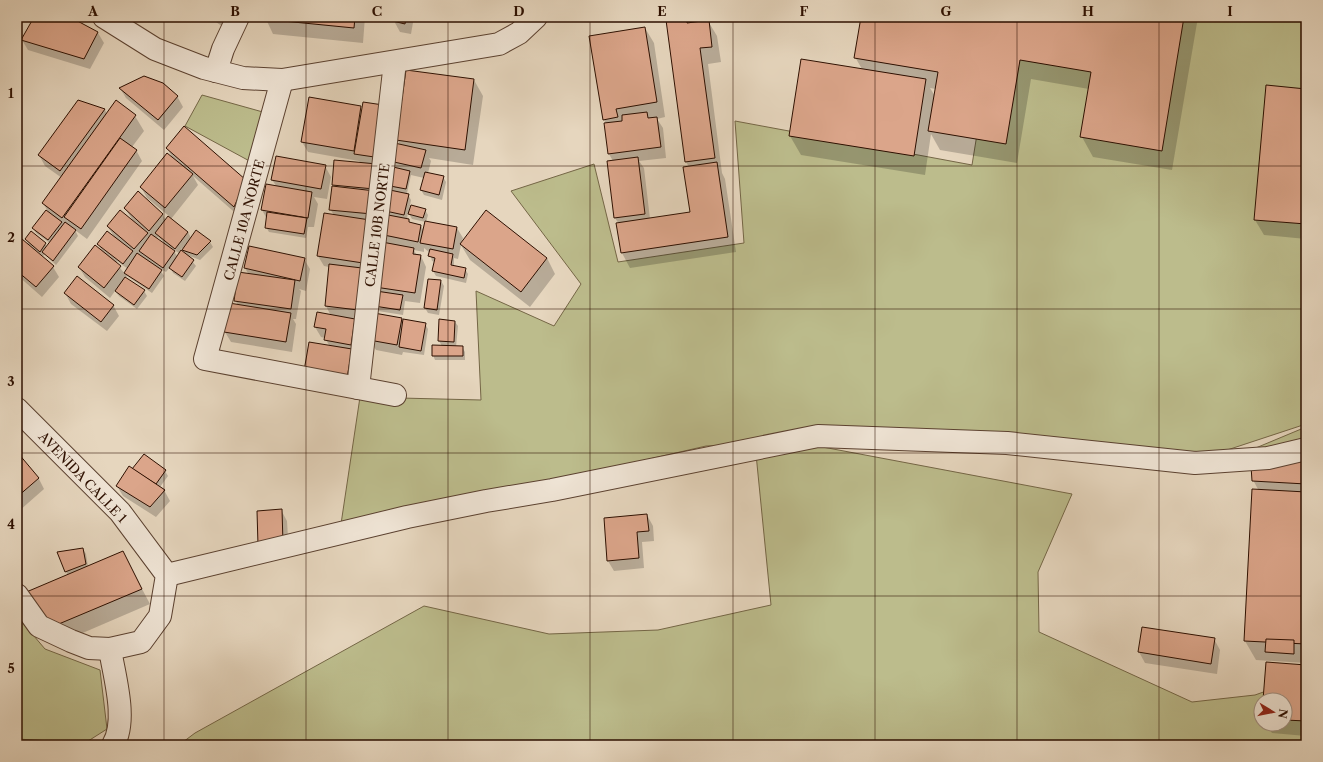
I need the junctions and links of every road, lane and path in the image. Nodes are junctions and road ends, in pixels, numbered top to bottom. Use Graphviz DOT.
graph roads {
  1 [pos="104,17"];
  2 [pos="238,17"];
  3 [pos="536,17"];
  4 [pos="395,62"];
  5 [pos="216,71"];
  6 [pos="282,80"];
  7 [pos="358,388"];
  8 [pos="395,395"];
  9 [pos="17,409"];
  10 [pos="1306,448"];
  11 [pos="167,575"];
  12 [pos="17,595"];
  13 [pos="110,649"];
  14 [pos="113,745"];
  1 -- 5 [label="street"];
  2 -- 5 [label="street"];
  3 -- 4 [label="street"];
  4 -- 6 [label="street"];
  4 -- 7 [label="street, CALLE 10B NORTE"];
  5 -- 6 [label="street"];
  6 -- 7 [label="street, CALLE 10A NORTE"];
  7 -- 8 [label="street"];
  9 -- 11 [label="street, AVENIDA CALLE 1"];
  10 -- 11 [label="street"];
  11 -- 13 [label="street"];
  12 -- 13 [label="street"];
  13 -- 14 [label="street"];
}
